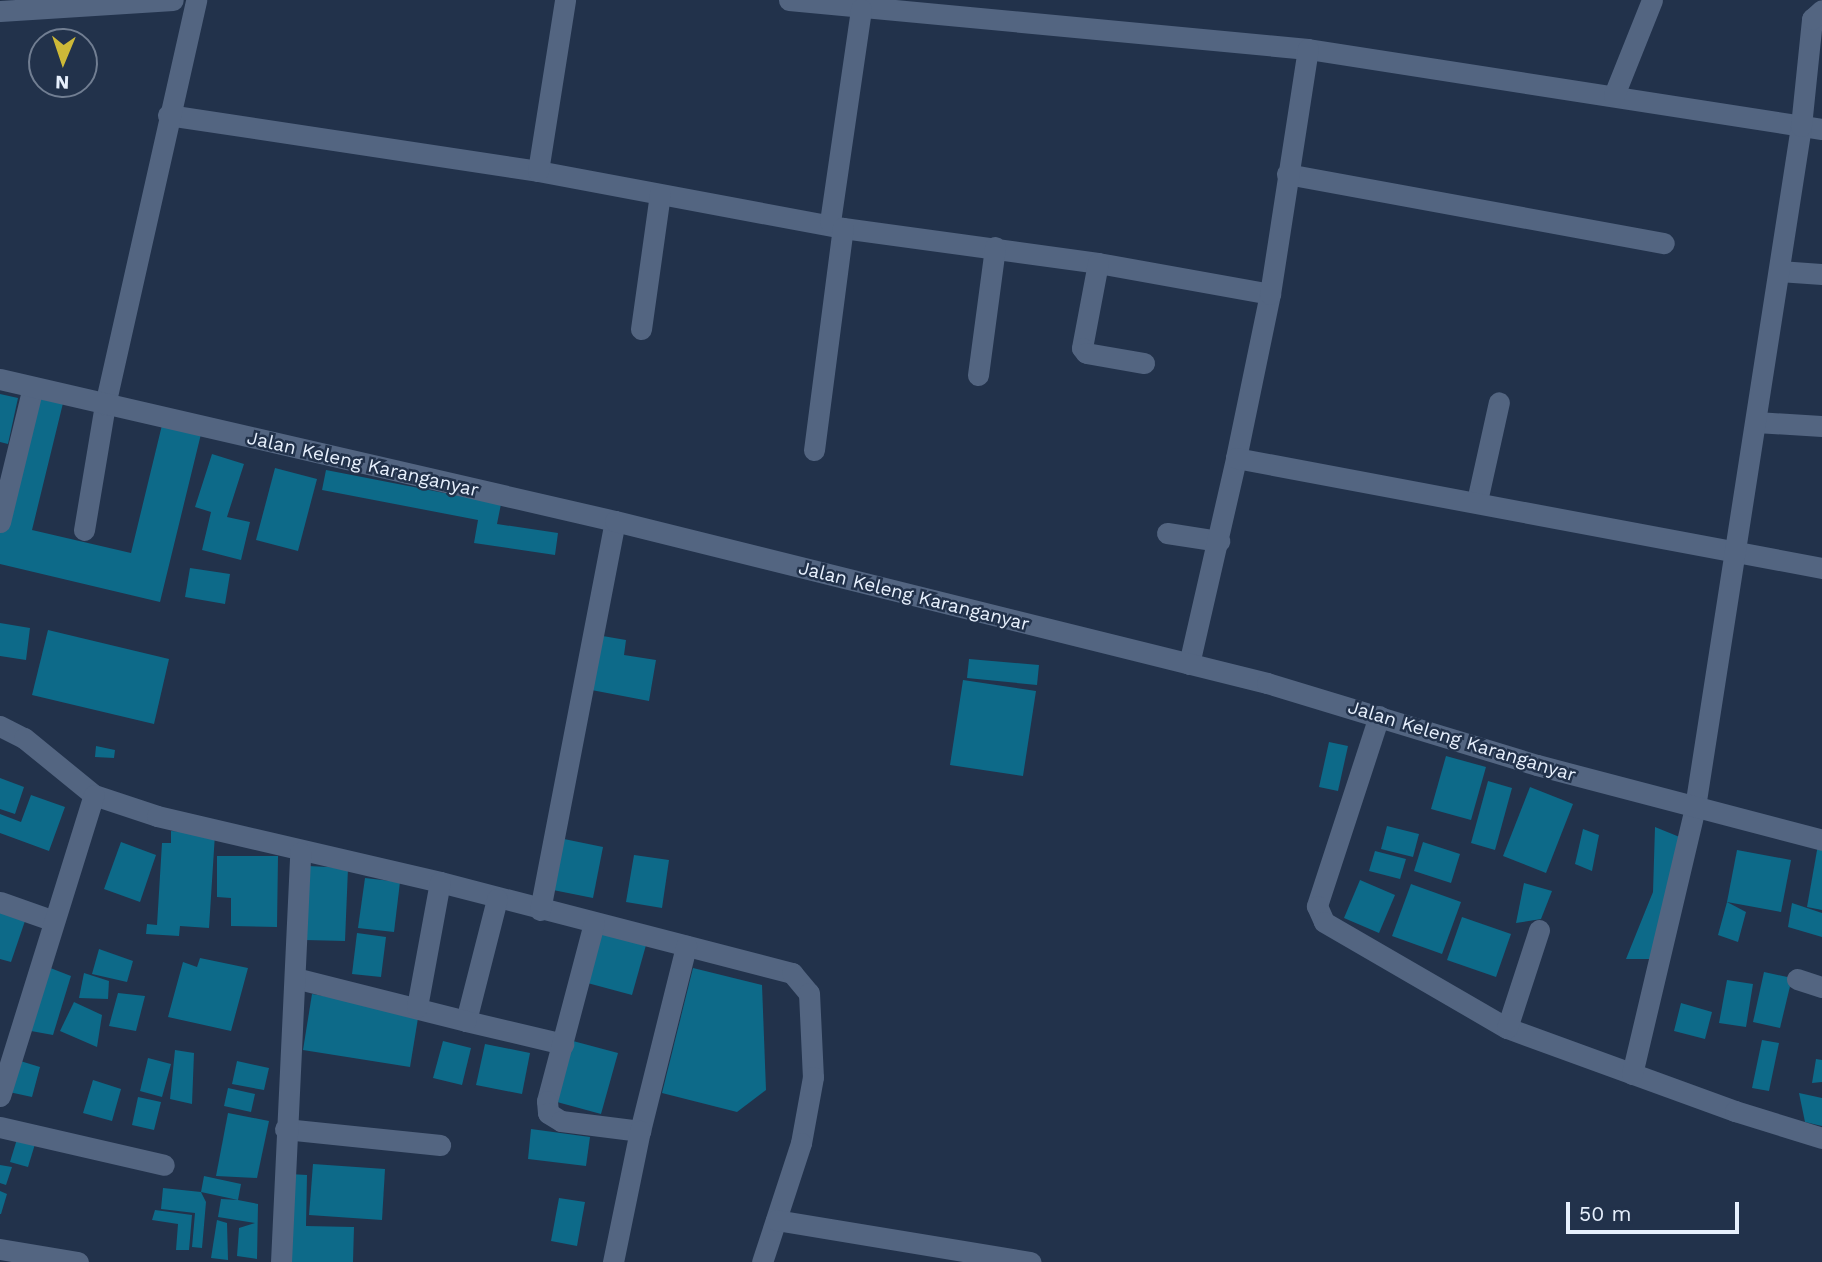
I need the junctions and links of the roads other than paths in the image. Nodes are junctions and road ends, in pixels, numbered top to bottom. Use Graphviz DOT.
graph roads {
  1 [pos="173,0"];
  2 [pos="196,0"];
  3 [pos="565,0"];
  4 [pos="789,0"];
  5 [pos="1652,0"];
  6 [pos="883,4"];
  7 [pos="861,9"];
  8 [pos="1822,10"];
  9 [pos="0,11"];
  10 [pos="1308,49"];
  11 [pos="1614,95"];
  12 [pos="168,115"];
  13 [pos="1811,127"];
  14 [pos="538,171"];
  15 [pos="1287,174"];
  16 [pos="660,194"];
  17 [pos="837,225"];
  18 [pos="1664,243"];
  19 [pos="995,247"];
  20 [pos="1098,263"];
  21 [pos="1779,271"];
  22 [pos="1822,274"];
  23 [pos="1270,294"];
  24 [pos="641,329"];
  25 [pos="1144,363"];
  26 [pos="978,375"];
  27 [pos="0,379"];
  28 [pos="33,387"];
  29 [pos="1499,402"];
  30 [pos="105,405"];
  31 [pos="1756,422"];
  32 [pos="1822,426"];
  33 [pos="814,450"];
  34 [pos="1236,458"];
  35 [pos="1478,501"];
  36 [pos="615,521"];
  37 [pos="0,523"];
  38 [pos="84,530"];
  39 [pos="1167,533"];
  40 [pos="1219,541"];
  41 [pos="1737,553"];
  42 [pos="1822,568"];
  43 [pos="1189,664"];
  44 [pos="1379,716"];
  45 [pos="0,726"];
  46 [pos="94,795"];
  47 [pos="1695,807"];
  48 [pos="1822,840"];
  49 [pos="300,852"];
  50 [pos="440,882"];
  51 [pos="496,900"];
  52 [pos="0,902"];
  53 [pos="540,910"];
  54 [pos="54,921"];
  55 [pos="594,923"];
  56 [pos="1539,930"];
  57 [pos="686,946"];
  58 [pos="295,978"];
  59 [pos="1797,979"];
  60 [pos="1822,987"];
  61 [pos="417,1007"];
  62 [pos="466,1021"];
  63 [pos="1507,1028"];
  64 [pos="563,1044"];
  65 [pos="1632,1074"];
  66 [pos="0,1096"];
  67 [pos="0,1127"];
  68 [pos="285,1129"];
  69 [pos="640,1131"];
  70 [pos="1822,1138"];
  71 [pos="440,1145"];
  72 [pos="164,1165"];
  73 [pos="776,1220"];
  74 [pos="0,1249"];
  75 [pos="78,1262"];
  76 [pos="281,1262"];
  77 [pos="613,1262"];
  78 [pos="762,1262"];
  79 [pos="1031,1262"];
  1 -- 9 [label="street"];
  2 -- 12 [label="street"];
  3 -- 14 [label="street"];
  4 -- 7 [label="street"];
  5 -- 11 [label="street"];
  6 -- 7 [label="street"];
  6 -- 10 [label="street"];
  7 -- 17 [label="street"];
  8 -- 13 [label="street"];
  10 -- 11 [label="street"];
  10 -- 15 [label="street"];
  11 -- 13 [label="street"];
  12 -- 14 [label="street"];
  12 -- 30 [label="street"];
  13 -- 21 [label="street"];
  14 -- 16 [label="street"];
  15 -- 18 [label="street"];
  15 -- 23 [label="street"];
  16 -- 17 [label="street"];
  16 -- 24 [label="street"];
  17 -- 19 [label="street"];
  17 -- 33 [label="street"];
  19 -- 20 [label="street"];
  19 -- 26 [label="street"];
  20 -- 23 [label="street"];
  20 -- 25 [label="street"];
  21 -- 22 [label="street"];
  21 -- 31 [label="street"];
  23 -- 34 [label="street"];
  27 -- 28 [label="street, Jalan Keleng Karanganyar"];
  28 -- 30 [label="street, Jalan Keleng Karanganyar"];
  28 -- 37 [label="street"];
  29 -- 35 [label="street"];
  30 -- 36 [label="street, Jalan Keleng Karanganyar"];
  30 -- 38 [label="street"];
  31 -- 32 [label="street"];
  31 -- 41 [label="street"];
  34 -- 35 [label="street"];
  34 -- 40 [label="street"];
  35 -- 41 [label="street"];
  36 -- 43 [label="street, Jalan Keleng Karanganyar"];
  36 -- 53 [label="street"];
  39 -- 40 [label="street"];
  40 -- 43 [label="street"];
  41 -- 42 [label="street"];
  41 -- 47 [label="street"];
  43 -- 44 [label="street, Jalan Keleng Karanganyar"];
  44 -- 47 [label="street, Jalan Keleng Karanganyar"];
  44 -- 63 [label="street"];
  45 -- 46 [label="street"];
  46 -- 49 [label="street"];
  46 -- 54 [label="street"];
  47 -- 48 [label="street, Jalan Keleng Karanganyar"];
  47 -- 65 [label="street"];
  49 -- 50 [label="street"];
  49 -- 58 [label="street"];
  50 -- 51 [label="street"];
  50 -- 61 [label="street"];
  51 -- 53 [label="street"];
  51 -- 62 [label="street"];
  52 -- 54 [label="street"];
  53 -- 55 [label="street"];
  54 -- 66 [label="street"];
  55 -- 57 [label="street"];
  55 -- 64 [label="street"];
  56 -- 63 [label="street"];
  57 -- 69 [label="street"];
  57 -- 73 [label="street"];
  58 -- 61 [label="street"];
  58 -- 68 [label="street"];
  59 -- 60 [label="street"];
  61 -- 62 [label="street"];
  62 -- 64 [label="street"];
  63 -- 65 [label="street"];
  64 -- 69 [label="street"];
  65 -- 70 [label="street"];
  67 -- 72 [label="street"];
  68 -- 71 [label="street"];
  68 -- 76 [label="street"];
  69 -- 77 [label="street"];
  73 -- 78 [label="street"];
  73 -- 79 [label="street"];
  74 -- 75 [label="street"];
}
